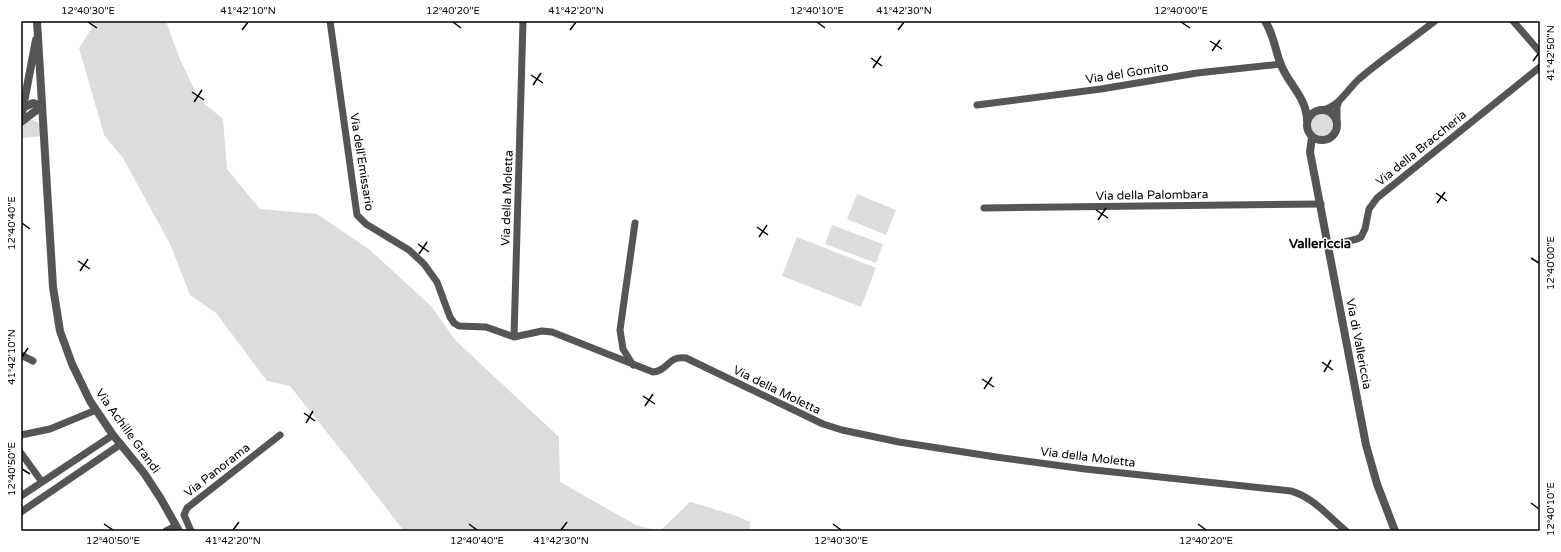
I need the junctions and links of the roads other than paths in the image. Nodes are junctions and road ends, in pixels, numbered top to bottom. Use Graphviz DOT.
graph roads {
  1 [pos="37,21"];
  2 [pos="330,21"];
  3 [pos="523,21"];
  4 [pos="1265,21"];
  5 [pos="1435,21"];
  6 [pos="1513,21"];
  7 [pos="38,31"];
  8 [pos="1540,52"];
  9 [pos="1281,64"];
  10 [pos="1540,67"];
  11 [pos="27,85"];
  12 [pos="42,92"];
  13 [pos="1301,98"];
  14 [pos="1340,100"];
  15 [pos="977,104"];
  16 [pos="42,106"];
  17 [pos="23,108"];
  18 [pos="1322,110"];
  19 [pos="23,119"];
  20 [pos="1307,121"];
  21 [pos="1337,122"];
  22 [pos="43,123"];
  23 [pos="1312,137"];
  24 [pos="1322,140"];
  25 [pos="1312,159"];
  26 [pos="1321,204"];
  27 [pos="984,208"];
  28 [pos="635,223"];
  29 [pos="1328,246"];
  30 [pos="514,337"];
  31 [pos="21,355"];
  32 [pos="33,361"];
  33 [pos="634,365"];
  34 [pos="96,410"];
  35 [pos="113,434"];
  36 [pos="21,435"];
  37 [pos="280,435"];
  38 [pos="121,444"];
  39 [pos="21,453"];
  40 [pos="42,482"];
  41 [pos="21,496"];
  42 [pos="21,512"];
  43 [pos="177,528"];
  44 [pos="166,531"];
  45 [pos="191,531"];
  46 [pos="1346,531"];
  47 [pos="1395,531"];
  1 -- 7 [label="street, Via Achille Grandi"];
  2 -- 30 [label="street, Via dell'Emissario"];
  3 -- 30 [label="street, Via della Moletta"];
  4 -- 9 [label="street, Via di Vallericcia"];
  5 -- 14 [label="street"];
  6 -- 8 [label="street"];
  7 -- 11 [label="street"];
  7 -- 12 [label="street, Via Achille Grandi"];
  9 -- 13 [label="street, Via di Vallericcia"];
  9 -- 15 [label="street, Via del Gomito"];
  10 -- 29 [label="street, Via della Braccheria"];
  11 -- 12 [label="street"];
  11 -- 17 [label="street"];
  12 -- 16 [label="street, Via Achille Grandi"];
  13 -- 18 [label="street, Via di Vallericcia"];
  13 -- 20 [label="street, Via di Vallericcia"];
  14 -- 18 [label="street"];
  14 -- 21 [label="street"];
  16 -- 17 [label="street"];
  16 -- 19 [label="street"];
  16 -- 22 [label="street, Via Achille Grandi"];
  17 -- 19 [label="street"];
  18 -- 20 [label="street"];
  18 -- 21 [label="street, Via di Vallericcia"];
  19 -- 22 [label="street"];
  20 -- 23 [label="street, Via di Vallericcia"];
  21 -- 24 [label="street"];
  22 -- 34 [label="street, Via Achille Grandi"];
  23 -- 24 [label="street"];
  23 -- 25 [label="street, Via di Vallericcia"];
  24 -- 25 [label="street"];
  25 -- 26 [label="street, Via di Vallericcia"];
  26 -- 27 [label="street, Via della Palombara"];
  26 -- 29 [label="street, Via di Vallericcia"];
  28 -- 33 [label="street"];
  29 -- 47 [label="street, Via di Vallericcia"];
  30 -- 33 [label="street, Via della Moletta"];
  31 -- 32 [label="street"];
  33 -- 46 [label="street, Via della Moletta"];
  34 -- 35 [label="street, Via Achille Grandi"];
  34 -- 36 [label="street"];
  35 -- 38 [label="street, Via Achille Grandi"];
  35 -- 40 [label="street"];
  37 -- 45 [label="street, Via Panorama"];
  38 -- 42 [label="street"];
  38 -- 43 [label="street, Via Achille Grandi"];
  39 -- 40 [label="street"];
  40 -- 41 [label="street"];
  43 -- 44 [label="street"];
}
